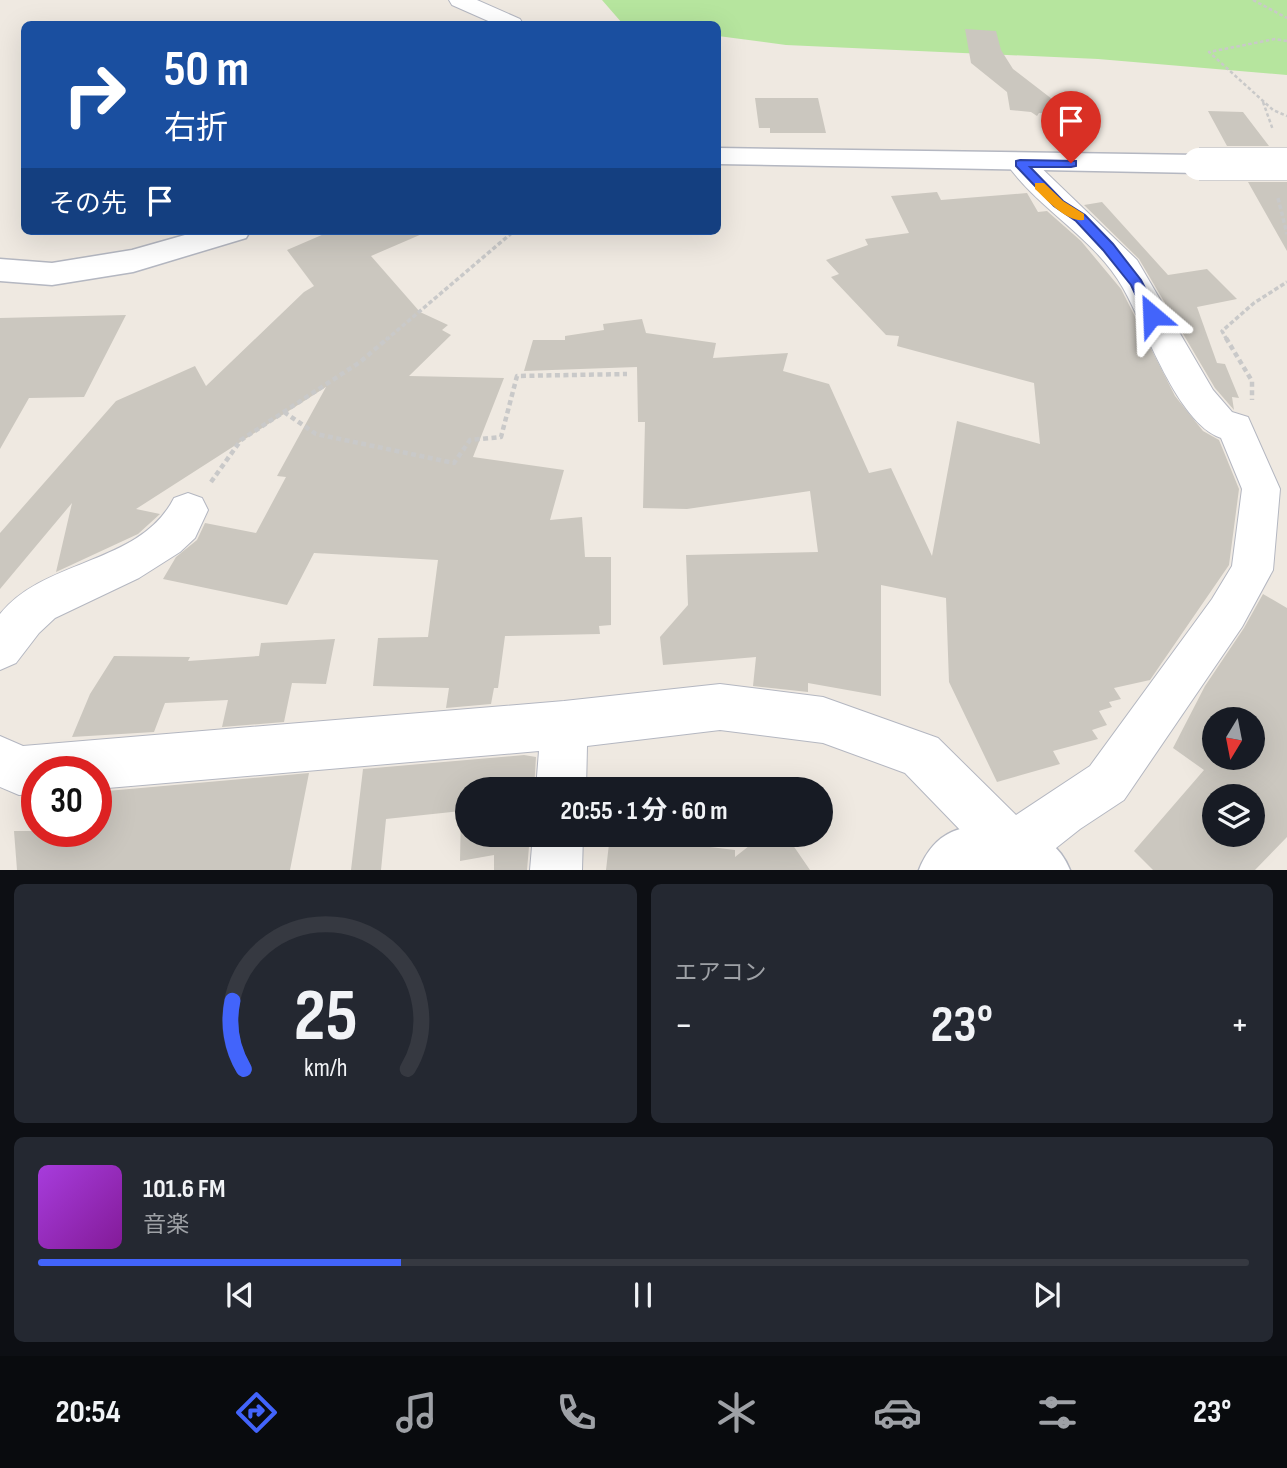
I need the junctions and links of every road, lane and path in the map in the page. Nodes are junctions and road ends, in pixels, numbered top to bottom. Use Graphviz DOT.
graph roads {
  1 [pos="460,0"];
  2 [pos="1253,0"];
  3 [pos="1287,18"];
  4 [pos="506,21"];
  5 [pos="1287,41"];
  6 [pos="1287,116"];
  7 [pos="721,156"];
  8 [pos="1020,163"];
  9 [pos="1287,164"];
  10 [pos="223,235"];
  11 [pos="509,235"];
  12 [pos="0,270"];
  13 [pos="1287,282"];
  14 [pos="627,374"];
  15 [pos="284,412"];
  16 [pos="1219,422"];
  17 [pos="188,510"];
  18 [pos="0,648"];
  19 [pos="564,725"];
  20 [pos="6,773"];
  21 [pos="562,777"];
  22 [pos="557,847"];
  23 [pos="1028,859"];
  24 [pos="556,870"];
  25 [pos="946,870"];
  1 -- 4 [label="street"];
  2 -- 3 [label="path"];
  5 -- 6 [label="path"];
  7 -- 8 [label="street"];
  8 -- 9 [label="street, bridge"];
  8 -- 16 [label="street"];
  10 -- 12 [label="street"];
  11 -- 15 [label="path"];
  13 -- 16 [label="path"];
  14 -- 15 [label="path"];
  15 -- 17 [label="path"];
  16 -- 23 [label="street"];
  17 -- 18 [label="street"];
  19 -- 20 [label="street"];
  19 -- 21 [label="street"];
  19 -- 23 [label="street"];
  22 -- 24 [label="street"];
  23 -- 25 [label="street"];
}
